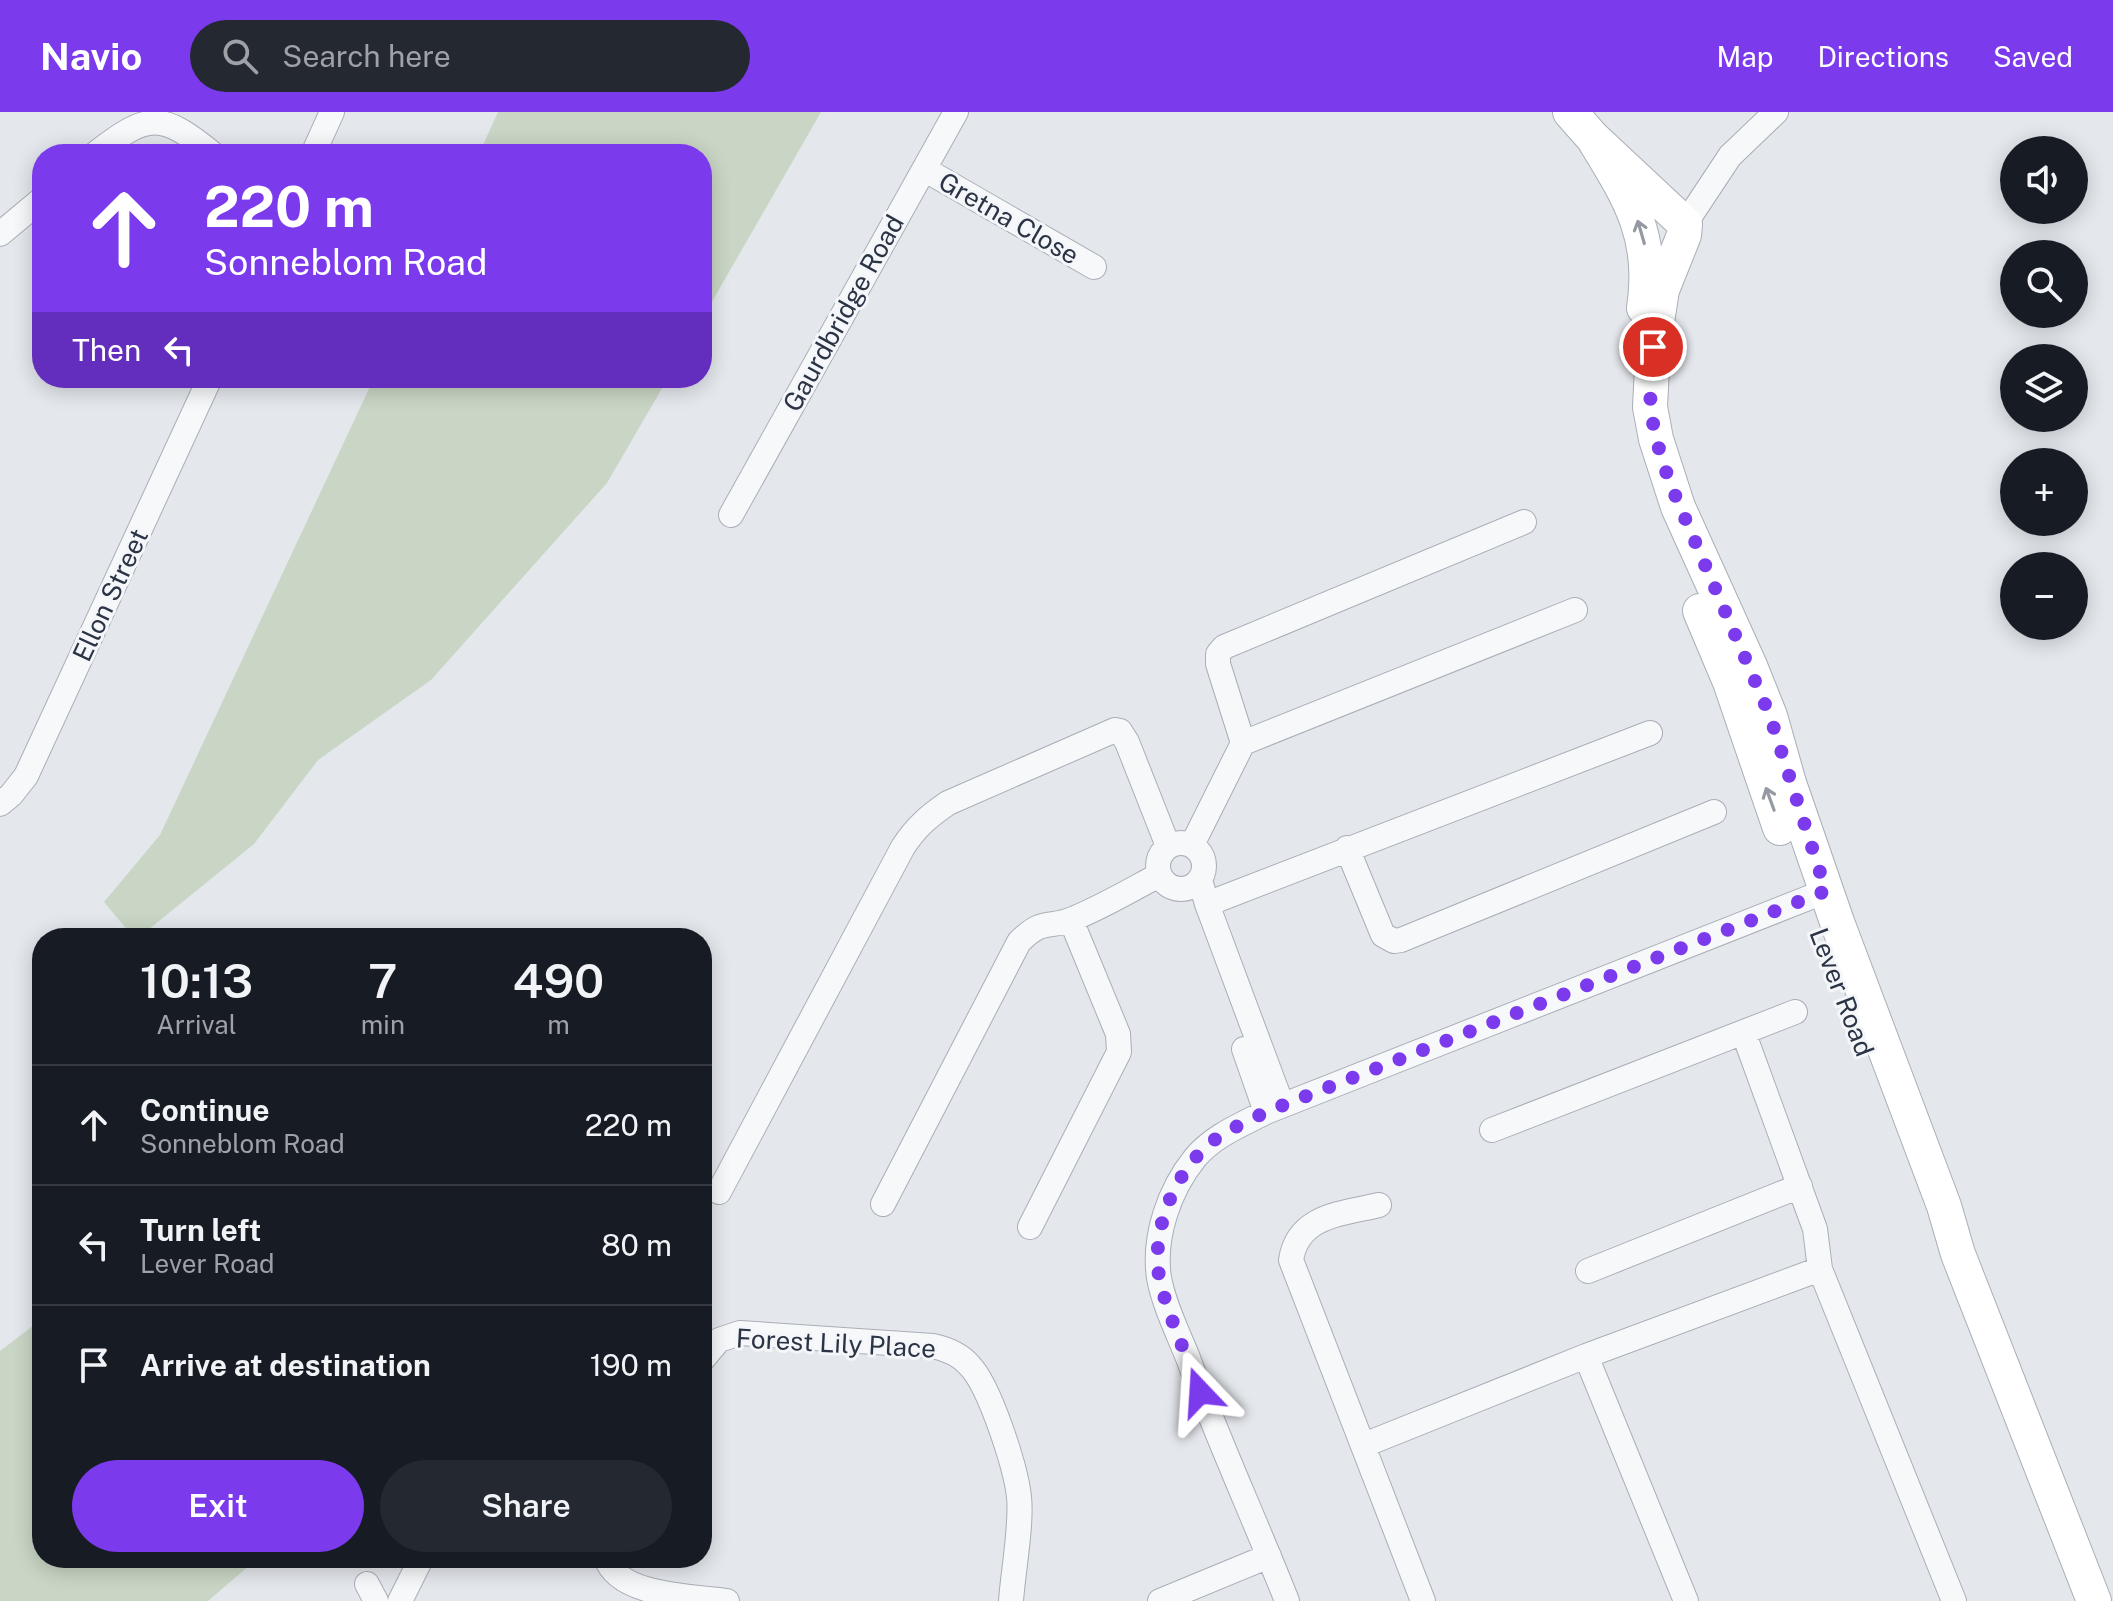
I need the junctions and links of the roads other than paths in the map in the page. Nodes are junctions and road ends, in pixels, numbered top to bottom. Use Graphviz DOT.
graph roads {
  1 [pos="332,112"];
  2 [pos="956,112"];
  3 [pos="1570,112"];
  4 [pos="1776,112"];
  5 [pos="1593,138"];
  6 [pos="107,144"];
  7 [pos="203,144"];
  8 [pos="318,144"];
  9 [pos="924,169"];
  10 [pos="32,207"];
  11 [pos="1685,224"];
  12 [pos="0,234"];
  13 [pos="1094,267"];
  14 [pos="1640,336"];
  15 [pos="205,388"];
  16 [pos="731,515"];
  17 [pos="1524,522"];
  18 [pos="1575,610"];
  19 [pos="1650,733"];
  20 [pos="1243,743"];
  21 [pos="0,804"];
  22 [pos="1714,812"];
  23 [pos="1180,846"];
  24 [pos="1347,848"];
  25 [pos="1159,875"];
  26 [pos="1198,891"];
  27 [pos="1816,895"];
  28 [pos="1071,920"];
  29 [pos="1795,1012"];
  30 [pos="1744,1034"];
  31 [pos="1274,1108"];
  32 [pos="1492,1130"];
  33 [pos="1800,1186"];
  34 [pos="719,1192"];
  35 [pos="883,1204"];
  36 [pos="1379,1205"];
  37 [pos="1030,1227"];
  38 [pos="1820,1269"];
  39 [pos="1588,1271"];
  40 [pos="712,1348"];
  41 [pos="1586,1356"];
  42 [pos="1364,1445"];
  43 [pos="1269,1556"];
  44 [pos="416,1568"];
  45 [pos="612,1568"];
  46 [pos="400,1601"];
  47 [pos="727,1601"];
  48 [pos="1011,1601"];
  49 [pos="1160,1601"];
  50 [pos="1287,1601"];
  51 [pos="1423,1601"];
  52 [pos="1686,1601"];
  53 [pos="1954,1601"];
  54 [pos="2094,1601"];
  1 -- 8 [label="street"];
  2 -- 9 [label="street, Gaurdbridge Road"];
  3 -- 5 [label="main road"];
  4 -- 11 [label="street, Lever Road"];
  5 -- 11 [label="main road"];
  14 -- 5 [label="main road, one-way"];
  6 -- 7 [label="street"];
  9 -- 13 [label="street, Gretna Close"];
  9 -- 16 [label="street, Gaurdbridge Road"];
  10 -- 12 [label="street"];
  11 -- 14 [label="main road, Lever Road"];
  11 -- 27 [label="main road, Lever Road"];
  27 -- 14 [label="main road, Lever Road, one-way"];
  15 -- 21 [label="street, Ellon Street"];
  17 -- 20 [label="street"];
  18 -- 20 [label="street"];
  19 -- 24 [label="street"];
  20 -- 23 [label="street"];
  22 -- 24 [label="street"];
  23 -- 25 [label="street"];
  23 -- 26 [label="street"];
  23 -- 34 [label="street"];
  24 -- 26 [label="street"];
  25 -- 26 [label="street"];
  25 -- 28 [label="street"];
  26 -- 31 [label="street"];
  27 -- 31 [label="street"];
  27 -- 54 [label="main road, Lever Road"];
  28 -- 35 [label="street"];
  28 -- 37 [label="street"];
  29 -- 30 [label="street"];
  30 -- 32 [label="street"];
  30 -- 33 [label="street"];
  31 -- 43 [label="street"];
  33 -- 38 [label="street"];
  33 -- 39 [label="street"];
  36 -- 42 [label="street"];
  38 -- 41 [label="street"];
  38 -- 53 [label="street"];
  40 -- 48 [label="street, Forest Lily Place"];
  41 -- 42 [label="street"];
  41 -- 52 [label="street"];
  42 -- 51 [label="street"];
  43 -- 49 [label="street"];
  43 -- 50 [label="street"];
  44 -- 46 [label="street"];
  45 -- 47 [label="street"];
}
